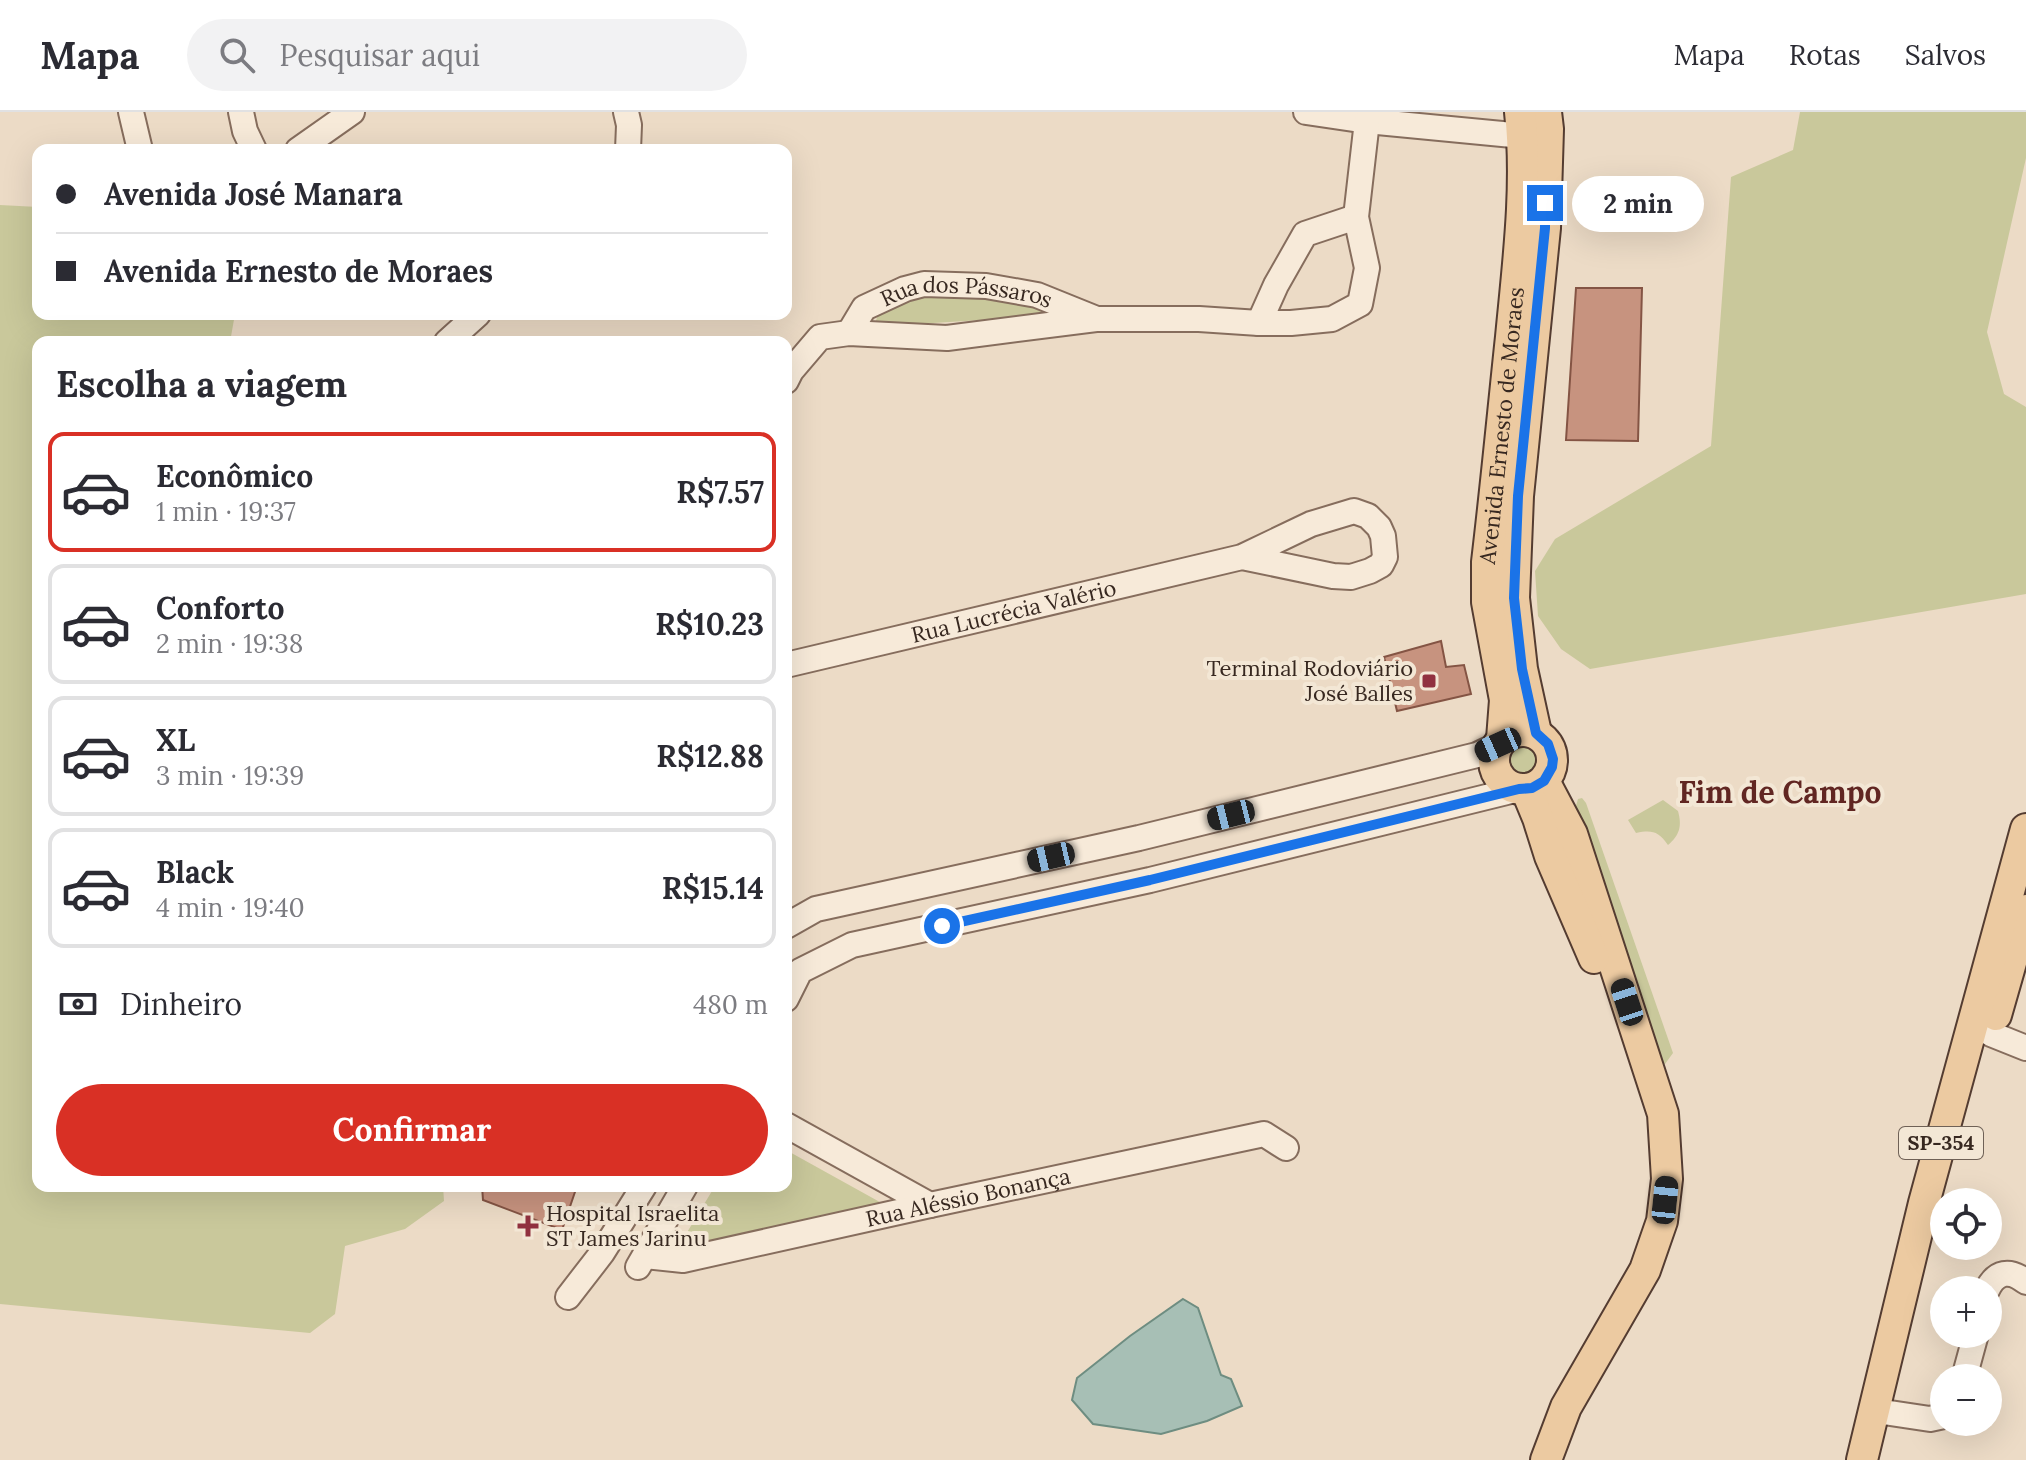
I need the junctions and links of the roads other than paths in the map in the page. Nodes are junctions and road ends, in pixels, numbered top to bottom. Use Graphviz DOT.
graph roads {
  1 [pos="131,112"];
  2 [pos="241,112"];
  3 [pos="352,112"];
  4 [pos="626,112"];
  5 [pos="1306,112"];
  6 [pos="1546,112"];
  7 [pos="1367,121"];
  8 [pos="1521,124"];
  9 [pos="139,144"];
  10 [pos="251,144"];
  11 [pos="307,144"];
  12 [pos="628,144"];
  13 [pos="1356,217"];
  14 [pos="1096,319"];
  15 [pos="471,320"];
  16 [pos="1259,323"];
  17 [pos="849,333"];
  18 [pos="454,336"];
  19 [pos="792,370"];
  20 [pos="1242,557"];
  21 [pos="792,664"];
  22 [pos="1536,733"];
  23 [pos="1500,742"];
  24 [pos="1529,786"];
  25 [pos="2026,829"];
  26 [pos="1139,838"];
  27 [pos="1150,880"];
  28 [pos="2026,910"];
  29 [pos="792,923"];
  30 [pos="793,969"];
  31 [pos="1991,1034"];
  32 [pos="2026,1048"];
  33 [pos="792,1128"];
  34 [pos="1286,1148"];
  35 [pos="1948,1188"];
  36 [pos="640,1192"];
  37 [pos="682,1192"];
  38 [pos="930,1205"];
  39 [pos="1930,1258"];
  40 [pos="1999,1276"];
  41 [pos="2026,1282"];
  42 [pos="568,1297"];
  43 [pos="1890,1413"];
  44 [pos="1930,1419"];
  45 [pos="1525,1460"];
  46 [pos="1546,1460"];
  47 [pos="1862,1460"];
  48 [pos="1878,1460"];
  1 -- 9 [label="street"];
  2 -- 10 [label="street"];
  3 -- 11 [label="street"];
  4 -- 12 [label="street"];
  5 -- 7 [label="street"];
  6 -- 22 [label="main road, Avenida Ernesto de Moraes"];
  7 -- 8 [label="street"];
  7 -- 13 [label="street, Rua dos Pássaros"];
  8 -- 23 [label="main road, Avenida Ernesto de Moraes"];
  13 -- 16 [label="street"];
  13 -- 16 [label="street, Rua dos Pássaros"];
  14 -- 16 [label="street, Rua dos Pássaros"];
  14 -- 17 [label="street, Rua dos Pássaros"];
  14 -- 17 [label="street, Rua dos Pássaros"];
  15 -- 18 [label="street"];
  17 -- 19 [label="street, Rua dos Pássaros"];
  20 -- 20 [label="street, Rua Lucrécia Valério"];
  20 -- 21 [label="street, Rua Lucrécia Valério"];
  22 -- 23 [label="main road"];
  22 -- 24 [label="main road"];
  23 -- 24 [label="main road"];
  23 -- 26 [label="street"];
  24 -- 27 [label="street"];
  24 -- 45 [label="main road"];
  24 -- 46 [label="main road"];
  25 -- 47 [label="main road, SP-354"];
  26 -- 27 [label="street"];
  26 -- 29 [label="street"];
  27 -- 30 [label="street"];
  28 -- 31 [label="main road, SP-354"];
  31 -- 32 [label="street"];
  31 -- 35 [label="main road, SP-354"];
  33 -- 38 [label="street"];
  34 -- 38 [label="street, Rua Aléssio Bonança"];
  36 -- 42 [label="street"];
  37 -- 38 [label="street, Rua Aléssio Bonança"];
  39 -- 43 [label="main road, SP-354"];
  40 -- 41 [label="street"];
  43 -- 44 [label="street"];
  43 -- 48 [label="main road, SP-354"];
}
